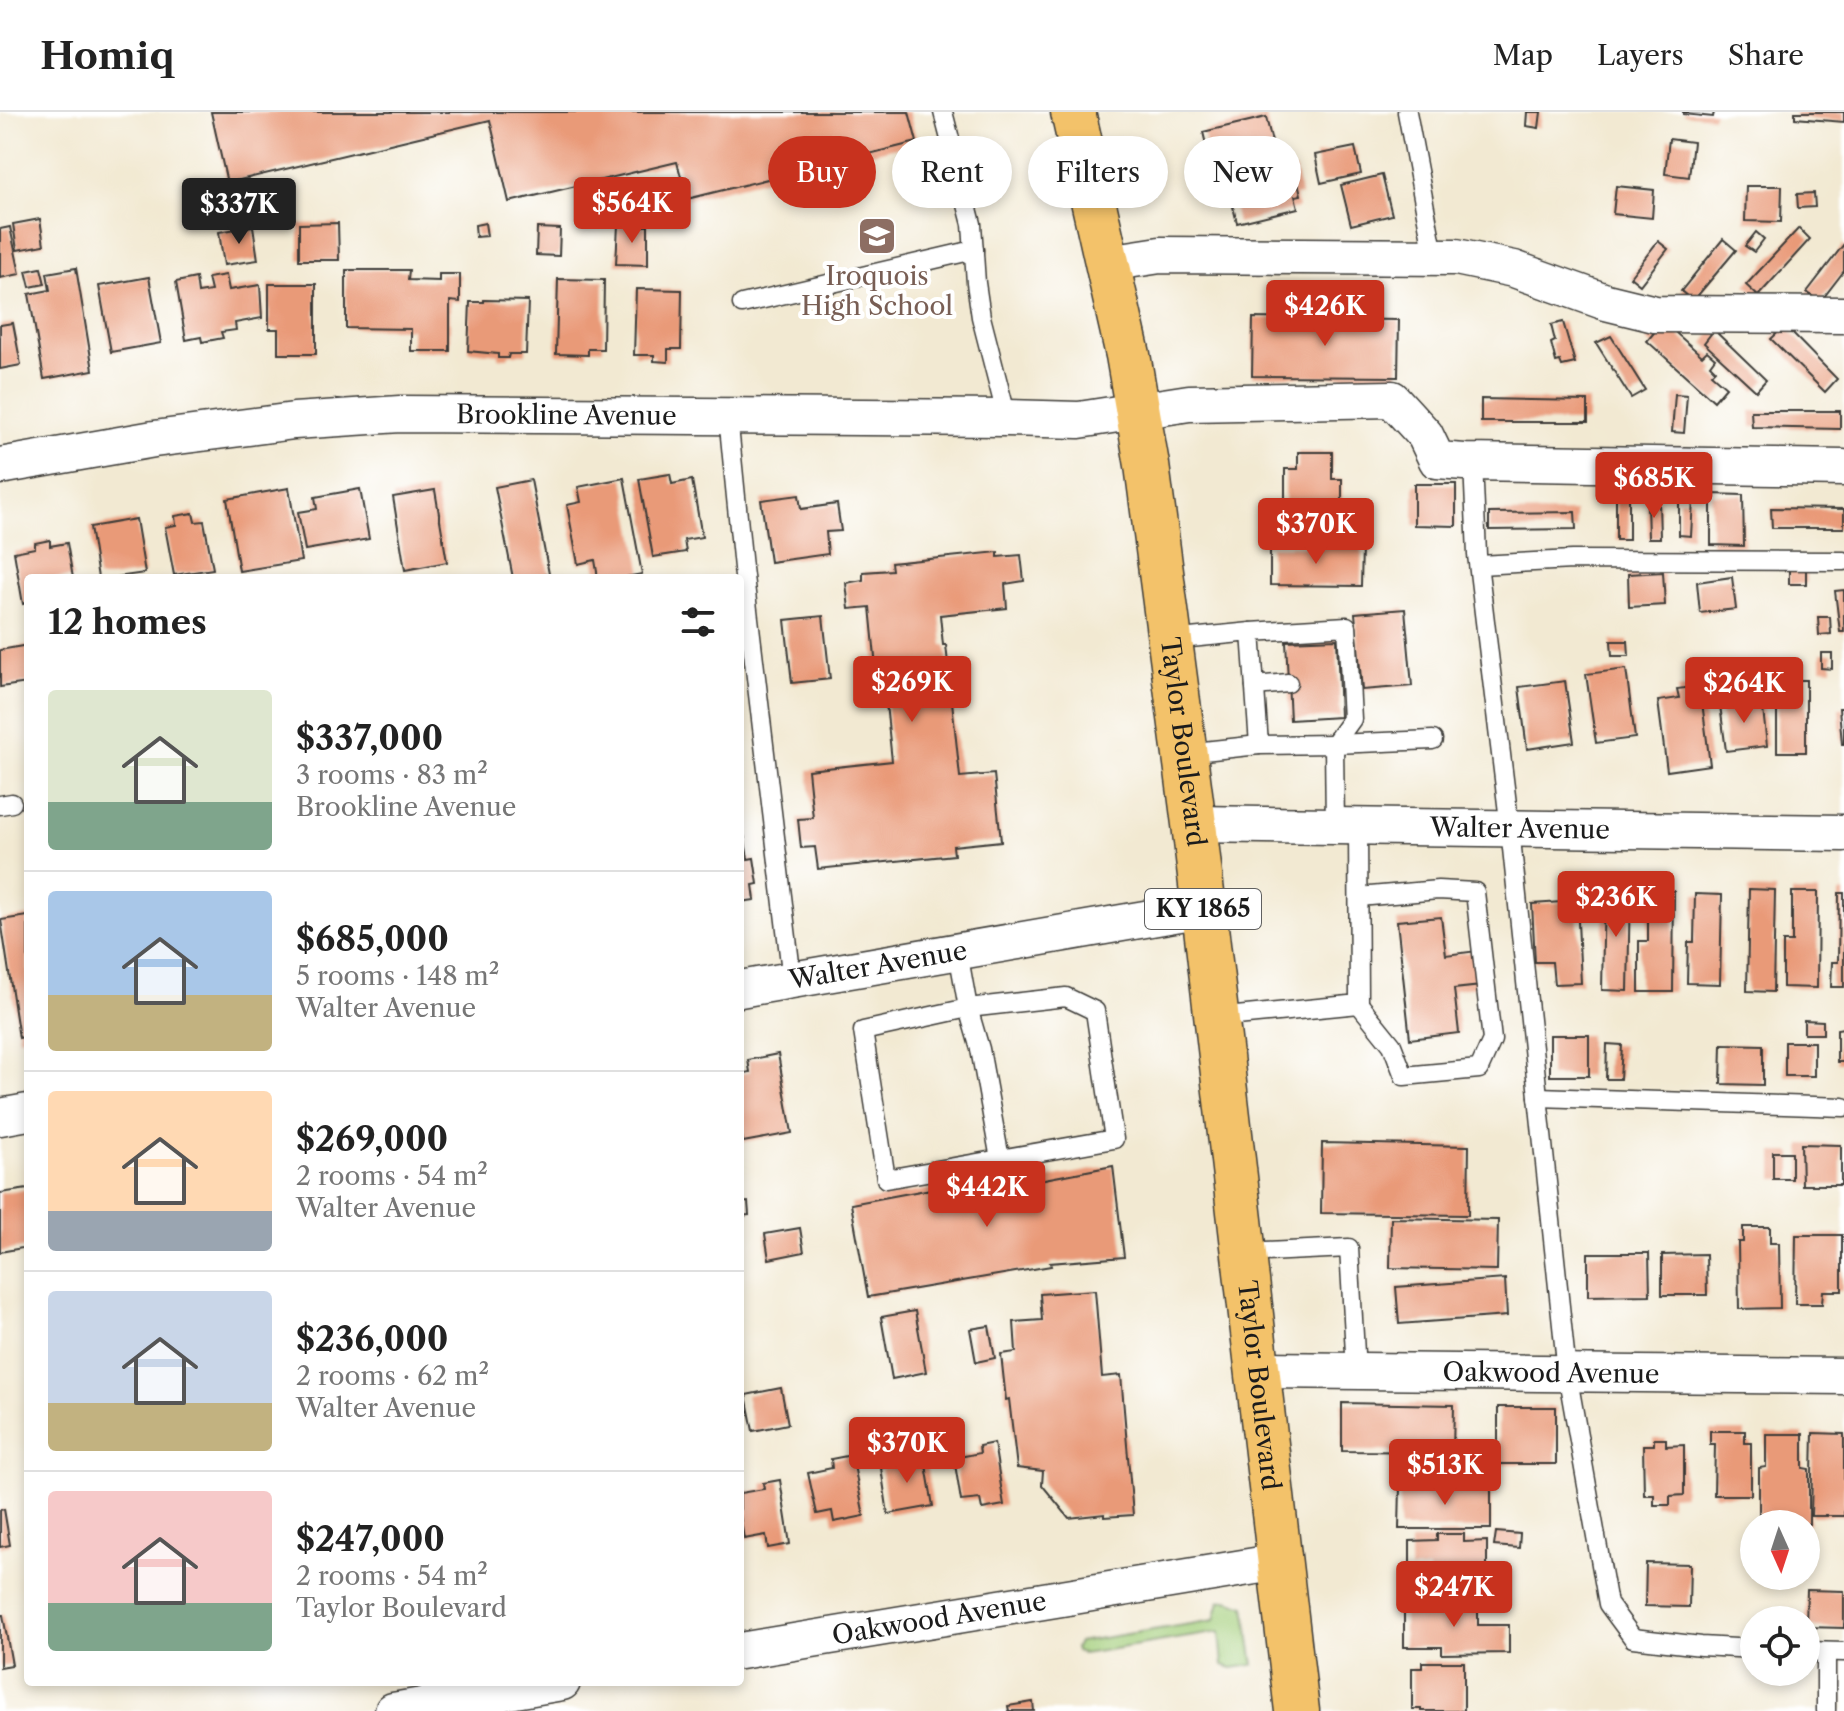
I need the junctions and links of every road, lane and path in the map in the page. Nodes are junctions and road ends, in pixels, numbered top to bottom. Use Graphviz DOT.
graph roads {
  1 [pos="943,112"];
  2 [pos="1073,112"];
  3 [pos="1407,112"];
  4 [pos="974,250"];
  5 [pos="1434,256"];
  6 [pos="1108,263"];
  7 [pos="742,304"];
  8 [pos="1844,315"];
  9 [pos="1137,411"];
  10 [pos="728,416"];
  11 [pos="1007,418"];
  12 [pos="1473,462"];
  13 [pos="0,466"];
  14 [pos="1844,468"];
  15 [pos="1844,561"];
  16 [pos="1479,565"];
  17 [pos="744,574"];
  18 [pos="744,576"];
  19 [pos="1251,632"];
  20 [pos="1170,640"];
  21 [pos="1288,683"];
  22 [pos="1255,686"];
  23 [pos="1433,740"];
  24 [pos="1334,744"];
  25 [pos="1259,745"];
  26 [pos="1185,753"];
  27 [pos="1194,824"];
  28 [pos="1346,826"];
  29 [pos="1510,829"];
  30 [pos="1844,833"];
  31 [pos="1359,897"];
  32 [pos="1203,909"];
  33 [pos="958,952"];
  34 [pos="792,980"];
  35 [pos="744,988"];
  36 [pos="1359,1004"];
  37 [pos="968,1008"];
  38 [pos="1216,1018"];
  39 [pos="1538,1097"];
  40 [pos="1844,1107"];
  41 [pos="24,1113"];
  42 [pos="0,1117"];
  43 [pos="1000,1159"];
  44 [pos="1243,1253"];
  45 [pos="1257,1370"];
  46 [pos="1356,1371"];
  47 [pos="1567,1373"];
  48 [pos="1844,1376"];
  49 [pos="1279,1562"];
  50 [pos="1740,1648"];
  51 [pos="744,1650"];
  52 [pos="1835,1652"];
  53 [pos="539,1686"];
  54 [pos="393,1711"];
  55 [pos="1297,1711"];
  56 [pos="1826,1711"];
  1 -- 4 [label="lane"];
  2 -- 6 [label="main road, Taylor Boulevard / KY 1865"];
  3 -- 5 [label="lane"];
  4 -- 7 [label="lane"];
  4 -- 11 [label="lane"];
  5 -- 6 [label="street"];
  5 -- 8 [label="street"];
  6 -- 9 [label="main road, Taylor Boulevard / KY 1865"];
  9 -- 11 [label="street, Brookline Avenue"];
  9 -- 12 [label="street, Brookline Avenue"];
  9 -- 20 [label="main road, Taylor Boulevard / KY 1865"];
  10 -- 11 [label="street, Brookline Avenue"];
  10 -- 13 [label="street, Brookline Avenue"];
  10 -- 17 [label="lane"];
  12 -- 14 [label="street"];
  12 -- 16 [label="lane"];
  15 -- 16 [label="lane"];
  16 -- 29 [label="lane"];
  18 -- 34 [label="lane"];
  19 -- 20 [label="lane"];
  19 -- 22 [label="lane"];
  19 -- 24 [label="lane"];
  20 -- 26 [label="main road, Taylor Boulevard / KY 1865"];
  21 -- 22 [label="lane"];
  22 -- 25 [label="lane"];
  23 -- 24 [label="lane"];
  24 -- 25 [label="lane"];
  24 -- 28 [label="lane"];
  25 -- 26 [label="lane"];
  26 -- 27 [label="main road, Taylor Boulevard / KY 1865"];
  27 -- 28 [label="street, Walter Avenue"];
  27 -- 32 [label="main road, Taylor Boulevard / KY 1865"];
  28 -- 29 [label="street, Walter Avenue"];
  28 -- 31 [label="lane"];
  29 -- 30 [label="street, Walter Avenue"];
  29 -- 39 [label="lane"];
  31 -- 36 [label="lane"];
  31 -- 36 [label="lane"];
  32 -- 33 [label="street, Walter Avenue"];
  32 -- 38 [label="main road, Taylor Boulevard / KY 1865"];
  33 -- 34 [label="street, Walter Avenue"];
  33 -- 37 [label="lane"];
  34 -- 35 [label="street, Walter Avenue"];
  36 -- 38 [label="lane"];
  37 -- 43 [label="lane"];
  37 -- 43 [label="lane"];
  37 -- 43 [label="lane"];
  38 -- 44 [label="main road, Taylor Boulevard / KY 1865"];
  39 -- 40 [label="lane"];
  39 -- 47 [label="lane"];
  41 -- 42 [label="street"];
  44 -- 45 [label="main road, Taylor Boulevard / KY 1865"];
  44 -- 46 [label="lane"];
  45 -- 46 [label="street, Oakwood Avenue"];
  45 -- 49 [label="main road, Taylor Boulevard / KY 1865"];
  46 -- 47 [label="street, Oakwood Avenue"];
  47 -- 48 [label="street, Oakwood Avenue"];
  47 -- 50 [label="lane"];
  49 -- 51 [label="street, Oakwood Avenue"];
  49 -- 55 [label="main road, Taylor Boulevard / KY 1865"];
  52 -- 56 [label="lane"];
  53 -- 54 [label="street"];
}
